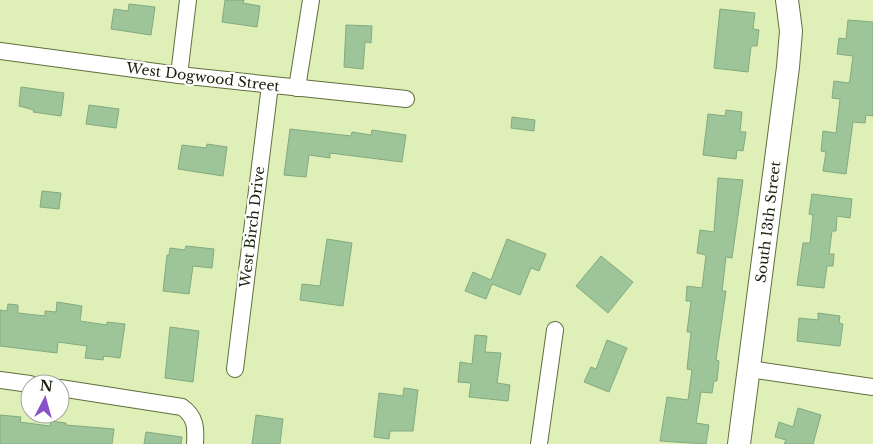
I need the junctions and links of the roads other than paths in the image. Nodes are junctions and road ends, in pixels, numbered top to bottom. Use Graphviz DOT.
graph roads {
  1 [pos="188,0"];
  2 [pos="311,0"];
  3 [pos="787,0"];
  4 [pos="0,51"];
  5 [pos="179,74"];
  6 [pos="270,84"];
  7 [pos="297,88"];
  8 [pos="406,99"];
  9 [pos="555,330"];
  10 [pos="235,369"];
  11 [pos="749,369"];
  12 [pos="0,380"];
  13 [pos="20,383"];
  14 [pos="873,386"];
  15 [pos="70,389"];
  16 [pos="195,444"];
  17 [pos="539,444"];
  18 [pos="739,444"];
  1 -- 5 [label="street"];
  2 -- 7 [label="street"];
  3 -- 11 [label="street, South 13th Street"];
  4 -- 5 [label="street, West Dogwood Street"];
  5 -- 6 [label="street, West Dogwood Street"];
  6 -- 7 [label="street, West Dogwood Street"];
  6 -- 10 [label="street, West Birch Drive"];
  7 -- 8 [label="street, West Dogwood Street"];
  9 -- 17 [label="street"];
  11 -- 14 [label="street"];
  11 -- 18 [label="street, South 13th Street"];
  12 -- 13 [label="street"];
  15 -- 16 [label="street"];
}
